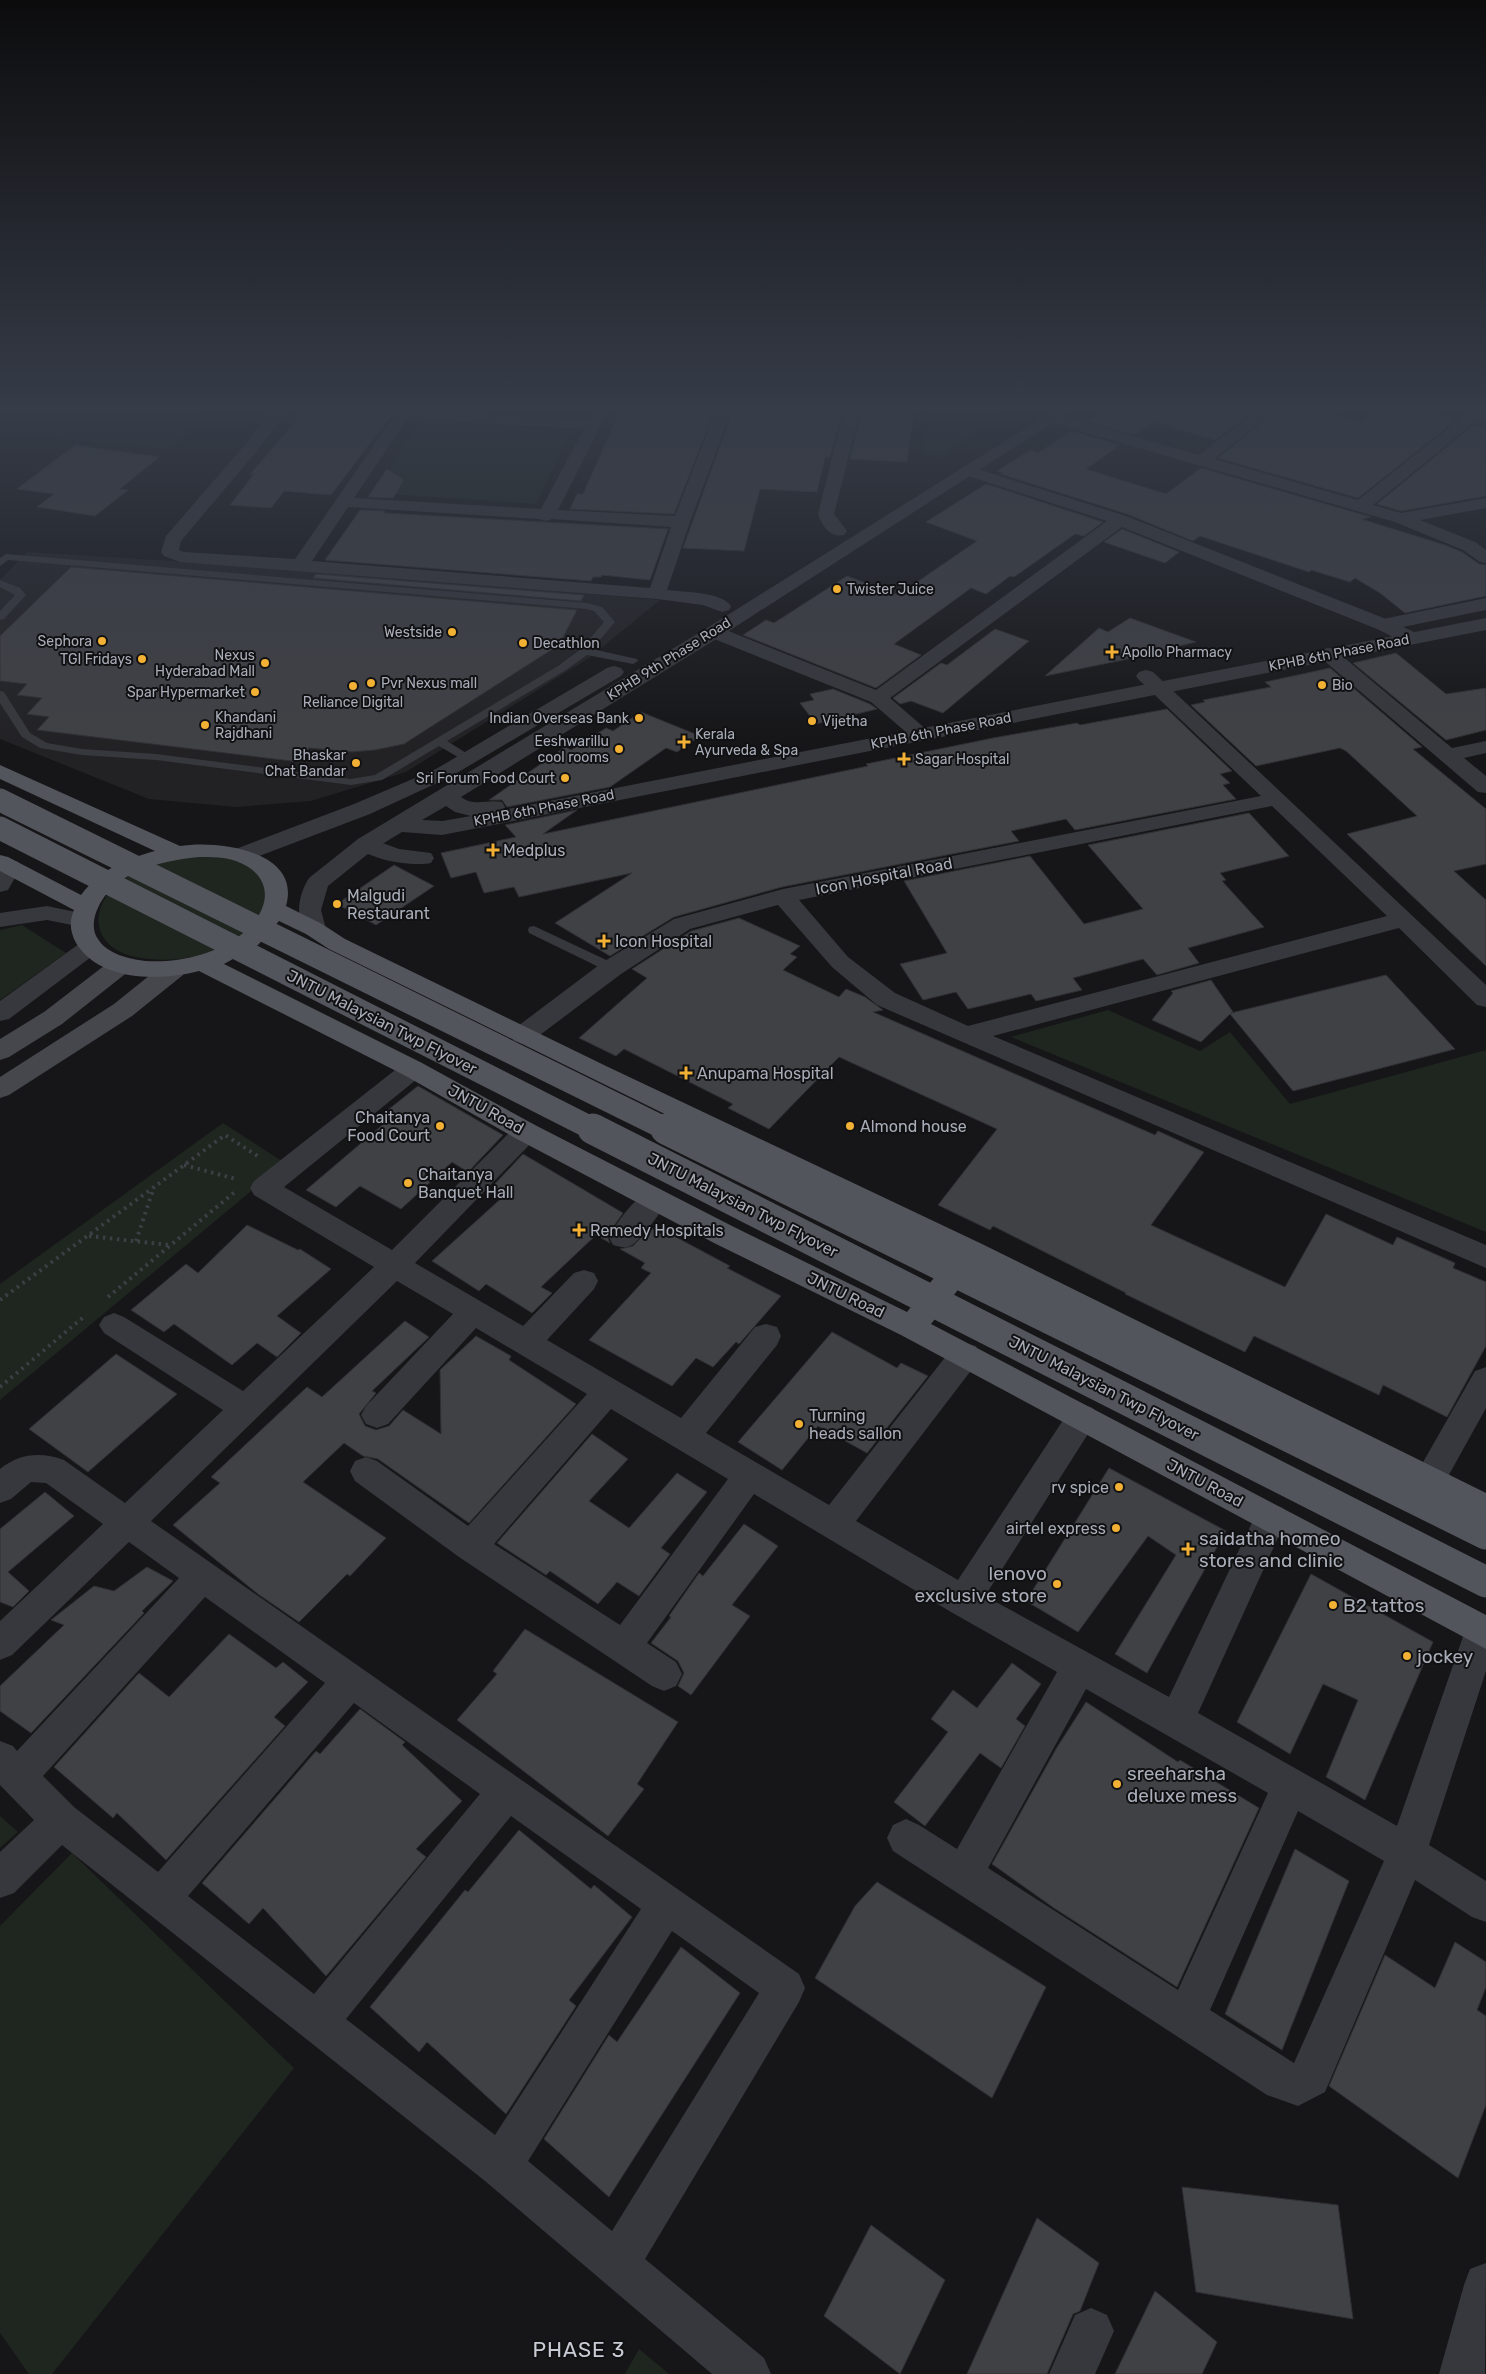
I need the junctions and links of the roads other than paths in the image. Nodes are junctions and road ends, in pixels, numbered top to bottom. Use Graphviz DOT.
graph roads {
  1 [pos="188,522"];
  2 [pos="329,522"];
  3 [pos="676,522"];
  4 [pos="681,522"];
  5 [pos="829,522"];
  6 [pos="852,522"];
  7 [pos="888,522"];
  8 [pos="1118,522"];
  9 [pos="1124,522"];
  10 [pos="1410,522"];
  11 [pos="824,540"];
  12 [pos="1486,558"];
  13 [pos="3,560"];
  14 [pos="300,565"];
  15 [pos="0,583"];
  16 [pos="658,594"];
  17 [pos="1486,604"];
  18 [pos="722,606"];
  19 [pos="0,617"];
  20 [pos="1486,624"];
  21 [pos="1384,625"];
  22 [pos="714,632"];
  23 [pos="1411,638"];
  24 [pos="585,651"];
  25 [pos="1328,654"];
  26 [pos="633,661"];
  27 [pos="1154,683"];
  28 [pos="0,694"];
  29 [pos="878,698"];
  30 [pos="906,722"];
  31 [pos="921,735"];
  32 [pos="439,741"];
  33 [pos="1486,747"];
  34 [pos="1449,755"];
  35 [pos="467,758"];
  36 [pos="0,771"];
  37 [pos="1486,787"];
  38 [pos="448,796"];
  39 [pos="1277,799"];
  40 [pos="0,800"];
  41 [pos="395,825"];
  42 [pos="0,828"];
  43 [pos="366,844"];
  44 [pos="175,852"];
  45 [pos="241,855"];
  46 [pos="423,858"];
  47 [pos="3,871"];
  48 [pos="783,896"];
  49 [pos="275,910"];
  50 [pos="84,914"];
  51 [pos="1404,919"];
  52 [pos="0,920"];
  53 [pos="314,929"];
  54 [pos="534,930"];
  55 [pos="91,946"];
  56 [pos="203,963"];
  57 [pos="121,965"];
  58 [pos="612,968"];
  59 [pos="174,969"];
  60 [pos="1486,1000"];
  61 [pos="0,1013"];
  62 [pos="523,1035"];
  63 [pos="966,1035"];
  64 [pos="0,1051"];
  65 [pos="413,1069"];
  66 [pos="0,1089"];
  67 [pos="526,1132"];
  68 [pos="655,1199"];
  69 [pos="623,1237"];
  70 [pos="972,1252"];
  71 [pos="1486,1257"];
  72 [pos="394,1266"];
  73 [pos="584,1281"];
  74 [pos="473,1312"];
  75 [pos="102,1313"];
  76 [pos="911,1327"];
  77 [pos="766,1336"];
  78 [pos="526,1342"];
  79 [pos="965,1356"];
  80 [pos="1486,1380"];
  81 [pos="609,1390"];
  82 [pos="245,1408"];
  83 [pos="377,1414"];
  84 [pos="1082,1417"];
  85 [pos="686,1436"];
  86 [pos="366,1471"];
  87 [pos="750,1475"];
  88 [pos="1429,1481"];
  89 [pos="0,1489"];
  90 [pos="1486,1509"];
  91 [pos="1271,1518"];
  92 [pos="128,1521"];
  93 [pos="834,1524"];
  94 [pos="1486,1534"];
  95 [pos="471,1547"];
  96 [pos="203,1575"];
  97 [pos="1486,1582"];
  98 [pos="963,1601"];
  99 [pos="1484,1632"];
  100 [pos="0,1644"];
  101 [pos="624,1646"];
  102 [pos="1080,1666"];
  103 [pos="664,1674"];
  104 [pos="351,1680"];
  105 [pos="1176,1720"];
  106 [pos="10,1767"];
  107 [pos="1290,1786"];
  108 [pos="507,1791"];
  109 [pos="61,1820"];
  110 [pos="906,1838"];
  111 [pos="1407,1853"];
  112 [pos="963,1875"];
  113 [pos="0,1879"];
  114 [pos="161,1898"];
  115 [pos="1486,1904"];
  116 [pos="666,1905"];
  117 [pos="1186,2018"];
  118 [pos="317,2022"];
  119 [pos="500,2166"];
  120 [pos="618,2263"];
  121 [pos="1486,2285"];
  122 [pos="1091,2332"];
  123 [pos="1473,2355"];
  124 [pos="748,2374"];
  125 [pos="1072,2374"];
  1 -- 14 [label="street"];
  2 -- 14 [label="street"];
  3 -- 4 [label="street"];
  4 -- 16 [label="street"];
  5 -- 11 [label="street"];
  6 -- 11 [label="street, KPHB 9th Phase Road"];
  7 -- 22 [label="street, KPHB 9th Phase Road"];
  8 -- 29 [label="street"];
  9 -- 21 [label="street"];
  10 -- 12 [label="street"];
  11 -- 18 [label="street, KPHB 9th Phase Road"];
  13 -- 24 [label="lane"];
  14 -- 16 [label="street"];
  15 -- 19 [label="lane"];
  16 -- 18 [label="street"];
  17 -- 21 [label="street, KPHB 6th Phase Road"];
  18 -- 26 [label="street, KPHB 9th Phase Road"];
  20 -- 23 [label="street, KPHB 6th Phase Road"];
  21 -- 23 [label="street"];
  21 -- 27 [label="street, KPHB 6th Phase Road"];
  22 -- 29 [label="street"];
  22 -- 38 [label="street, KPHB 9th Phase Road"];
  23 -- 25 [label="street, KPHB 6th Phase Road"];
  24 -- 26 [label="lane"];
  24 -- 32 [label="lane"];
  25 -- 27 [label="street, KPHB 6th Phase Road"];
  25 -- 34 [label="street"];
  26 -- 35 [label="street, KPHB 9th Phase Road"];
  27 -- 30 [label="street, KPHB 6th Phase Road"];
  27 -- 31 [label="street, KPHB 6th Phase Road"];
  27 -- 39 [label="street"];
  28 -- 32 [label="lane"];
  29 -- 30 [label="street"];
  30 -- 31 [label="street"];
  30 -- 38 [label="street, KPHB 6th Phase Road"];
  31 -- 41 [label="street, KPHB 6th Phase Road"];
  32 -- 35 [label="lane"];
  33 -- 34 [label="street"];
  34 -- 37 [label="street"];
  35 -- 45 [label="street, KPHB 9th Phase Road"];
  36 -- 44 [label="main road"];
  38 -- 41 [label="street, KPHB 9th Phase Road"];
  39 -- 48 [label="street, Icon Hospital Road"];
  39 -- 51 [label="street"];
  40 -- 94 [label="main road, JNTU Malaysian Twp Flyover, bridge"];
  41 -- 43 [label="street, KPHB 9th Phase Road"];
  42 -- 97 [label="main road, JNTU Malaysian Twp Flyover, bridge"];
  43 -- 46 [label="street"];
  43 -- 53 [label="street, KPHB 9th Phase Road"];
  44 -- 45 [label="main road"];
  44 -- 50 [label="main road"];
  45 -- 49 [label="main road"];
  47 -- 50 [label="main road"];
  48 -- 58 [label="street, Icon Hospital Road"];
  48 -- 63 [label="street"];
  49 -- 53 [label="main road"];
  49 -- 56 [label="main road"];
  50 -- 52 [label="street"];
  50 -- 55 [label="main road"];
  51 -- 60 [label="street"];
  51 -- 63 [label="street"];
  53 -- 62 [label="main road"];
  54 -- 58 [label="lane"];
  55 -- 57 [label="main road"];
  55 -- 61 [label="street"];
  56 -- 59 [label="main road"];
  56 -- 65 [label="main road, JNTU Road"];
  57 -- 59 [label="main road"];
  57 -- 64 [label="main road"];
  58 -- 62 [label="street, Icon Hospital Road"];
  59 -- 66 [label="main road"];
  62 -- 70 [label="main road"];
  63 -- 71 [label="street"];
  65 -- 67 [label="main road, JNTU Road"];
  65 -- 72 [label="street"];
  67 -- 68 [label="main road, JNTU Road"];
  67 -- 72 [label="street"];
  68 -- 69 [label="street"];
  68 -- 76 [label="main road, JNTU Road"];
  70 -- 76 [label="main road"];
  70 -- 88 [label="main road"];
  72 -- 74 [label="street"];
  72 -- 82 [label="street"];
  73 -- 78 [label="street"];
  74 -- 78 [label="street"];
  74 -- 83 [label="street"];
  75 -- 82 [label="street"];
  76 -- 79 [label="main road, JNTU Road"];
  77 -- 85 [label="street"];
  78 -- 81 [label="street"];
  79 -- 84 [label="main road, JNTU Road"];
  79 -- 93 [label="street"];
  80 -- 88 [label="street"];
  81 -- 85 [label="street"];
  81 -- 95 [label="street"];
  82 -- 92 [label="street"];
  84 -- 91 [label="main road, JNTU Road"];
  84 -- 98 [label="street"];
  85 -- 87 [label="street"];
  86 -- 95 [label="street"];
  87 -- 93 [label="street"];
  87 -- 101 [label="street"];
  88 -- 90 [label="main road"];
  89 -- 92 [label="street"];
  91 -- 99 [label="main road, JNTU Road"];
  91 -- 105 [label="street"];
  92 -- 96 [label="street"];
  92 -- 100 [label="street"];
  93 -- 98 [label="street"];
  95 -- 101 [label="street"];
  96 -- 104 [label="street"];
  96 -- 106 [label="street"];
  98 -- 102 [label="street"];
  99 -- 111 [label="street"];
  101 -- 103 [label="street"];
  102 -- 105 [label="street"];
  102 -- 112 [label="street"];
  104 -- 108 [label="street"];
  104 -- 114 [label="street"];
  105 -- 107 [label="street"];
  106 -- 109 [label="street"];
  107 -- 111 [label="street"];
  107 -- 117 [label="street"];
  108 -- 116 [label="street"];
  108 -- 118 [label="street"];
  109 -- 113 [label="street"];
  109 -- 114 [label="street"];
  110 -- 112 [label="street"];
  111 -- 115 [label="street"];
  111 -- 117 [label="street"];
  112 -- 117 [label="street"];
  114 -- 118 [label="street"];
  116 -- 119 [label="street"];
  116 -- 120 [label="street"];
  118 -- 119 [label="street"];
  119 -- 120 [label="street"];
  120 -- 124 [label="street"];
  121 -- 123 [label="street"];
  122 -- 125 [label="street"];
}
